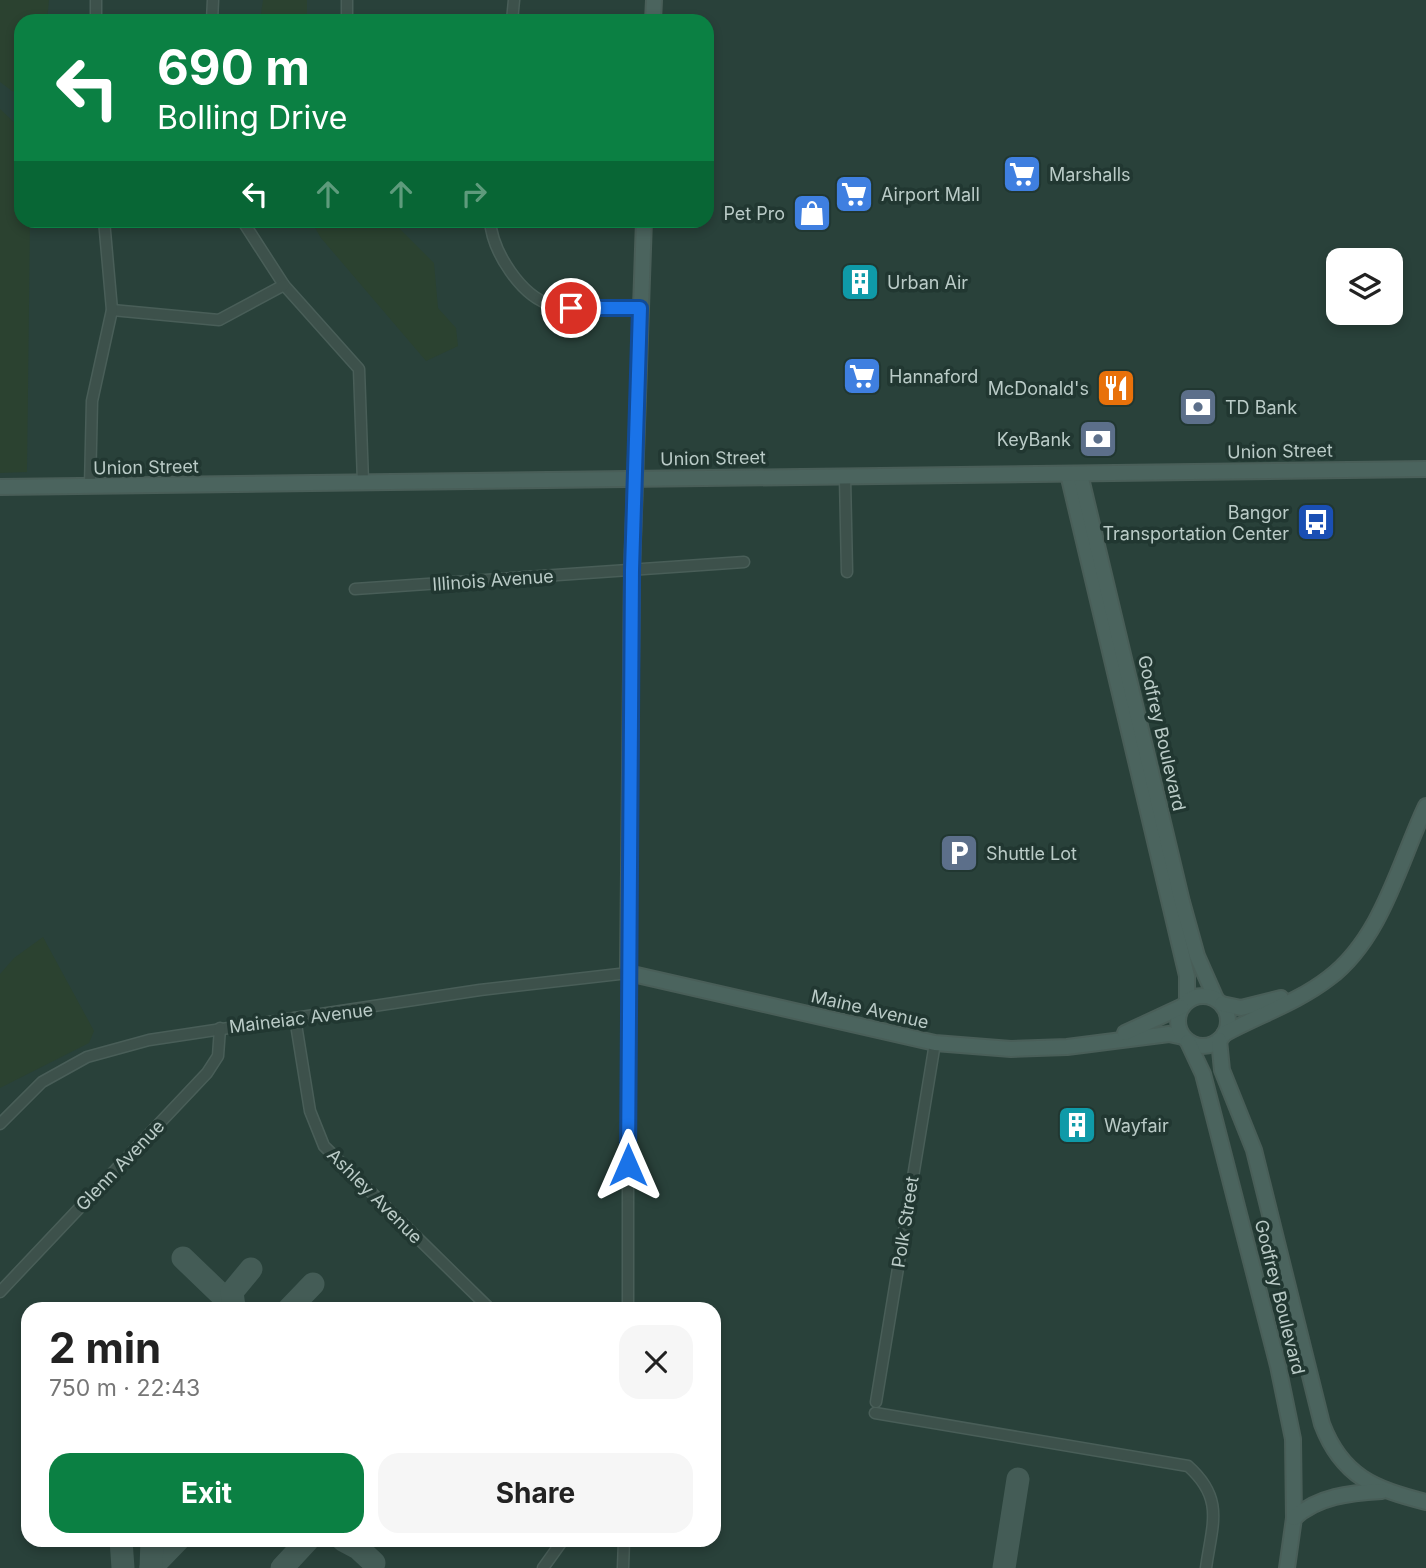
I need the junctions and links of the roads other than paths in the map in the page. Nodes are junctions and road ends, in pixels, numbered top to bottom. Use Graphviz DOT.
graph roads {
  1 [pos="105,228"];
  2 [pos="247,228"];
  3 [pos="491,228"];
  4 [pos="644,228"];
  5 [pos="284,285"];
  6 [pos="640,308"];
  7 [pos="112,310"];
  8 [pos="1426,469"];
  9 [pos="1074,474"];
  10 [pos="845,477"];
  11 [pos="635,478"];
  12 [pos="363,482"];
  13 [pos="0,487"];
  14 [pos="90,487"];
  15 [pos="744,562"];
  16 [pos="632,570"];
  17 [pos="847,572"];
  18 [pos="355,589"];
  19 [pos="1426,806"];
  20 [pos="628,973"];
  21 [pos="1319,985"];
  22 [pos="1219,1001"];
  23 [pos="1184,1003"];
  24 [pos="295,1018"];
  25 [pos="220,1028"];
  26 [pos="1222,1037"];
  27 [pos="1185,1039"];
  28 [pos="935,1042"];
  29 [pos="1108,1042"];
  30 [pos="0,1124"];
  31 [pos="0,1292"];
  32 [pos="483,1302"];
  33 [pos="628,1302"];
  34 [pos="1387,1491"];
  35 [pos="1426,1502"];
  36 [pos="1294,1518"];
  37 [pos="558,1547"];
  38 [pos="624,1547"];
  39 [pos="543,1568"];
  40 [pos="623,1568"];
  41 [pos="1206,1568"];
  42 [pos="1287,1568"];
  1 -- 7 [label="street"];
  2 -- 5 [label="street"];
  3 -- 6 [label="street"];
  4 -- 6 [label="street"];
  5 -- 7 [label="street"];
  5 -- 12 [label="street"];
  6 -- 11 [label="street"];
  7 -- 14 [label="street"];
  8 -- 9 [label="street, Union Street"];
  9 -- 10 [label="street, Union Street"];
  9 -- 22 [label="street, Godfrey Boulevard"];
  9 -- 23 [label="street, Godfrey Boulevard"];
  10 -- 11 [label="street, Union Street"];
  10 -- 17 [label="street"];
  11 -- 12 [label="street, Union Street"];
  11 -- 16 [label="street"];
  12 -- 14 [label="street, Union Street"];
  13 -- 14 [label="street, Union Street"];
  15 -- 16 [label="street, Illinois Avenue"];
  16 -- 18 [label="street, Illinois Avenue"];
  16 -- 20 [label="street"];
  19 -- 21 [label="street"];
  20 -- 24 [label="street, Maineiac Avenue"];
  20 -- 28 [label="street, Maine Avenue"];
  20 -- 33 [label="street"];
  21 -- 22 [label="street"];
  21 -- 26 [label="street"];
  22 -- 23 [label="street"];
  22 -- 26 [label="street"];
  23 -- 27 [label="street"];
  23 -- 29 [label="street, Maine Avenue"];
  24 -- 25 [label="street, Maineiac Avenue"];
  24 -- 32 [label="street, Ashley Avenue"];
  25 -- 30 [label="street, Maineiac Avenue"];
  25 -- 31 [label="street, Glenn Avenue"];
  26 -- 27 [label="street"];
  26 -- 34 [label="street, Godfrey Boulevard"];
  27 -- 29 [label="street, Maine Avenue"];
  27 -- 36 [label="street, Godfrey Boulevard"];
  28 -- 29 [label="street, Maine Avenue"];
  28 -- 41 [label="street, Polk Street"];
  34 -- 35 [label="street, Godfrey Boulevard"];
  34 -- 36 [label="street"];
  36 -- 42 [label="street, Godfrey Boulevard"];
  37 -- 39 [label="street"];
  38 -- 40 [label="street"];
}
